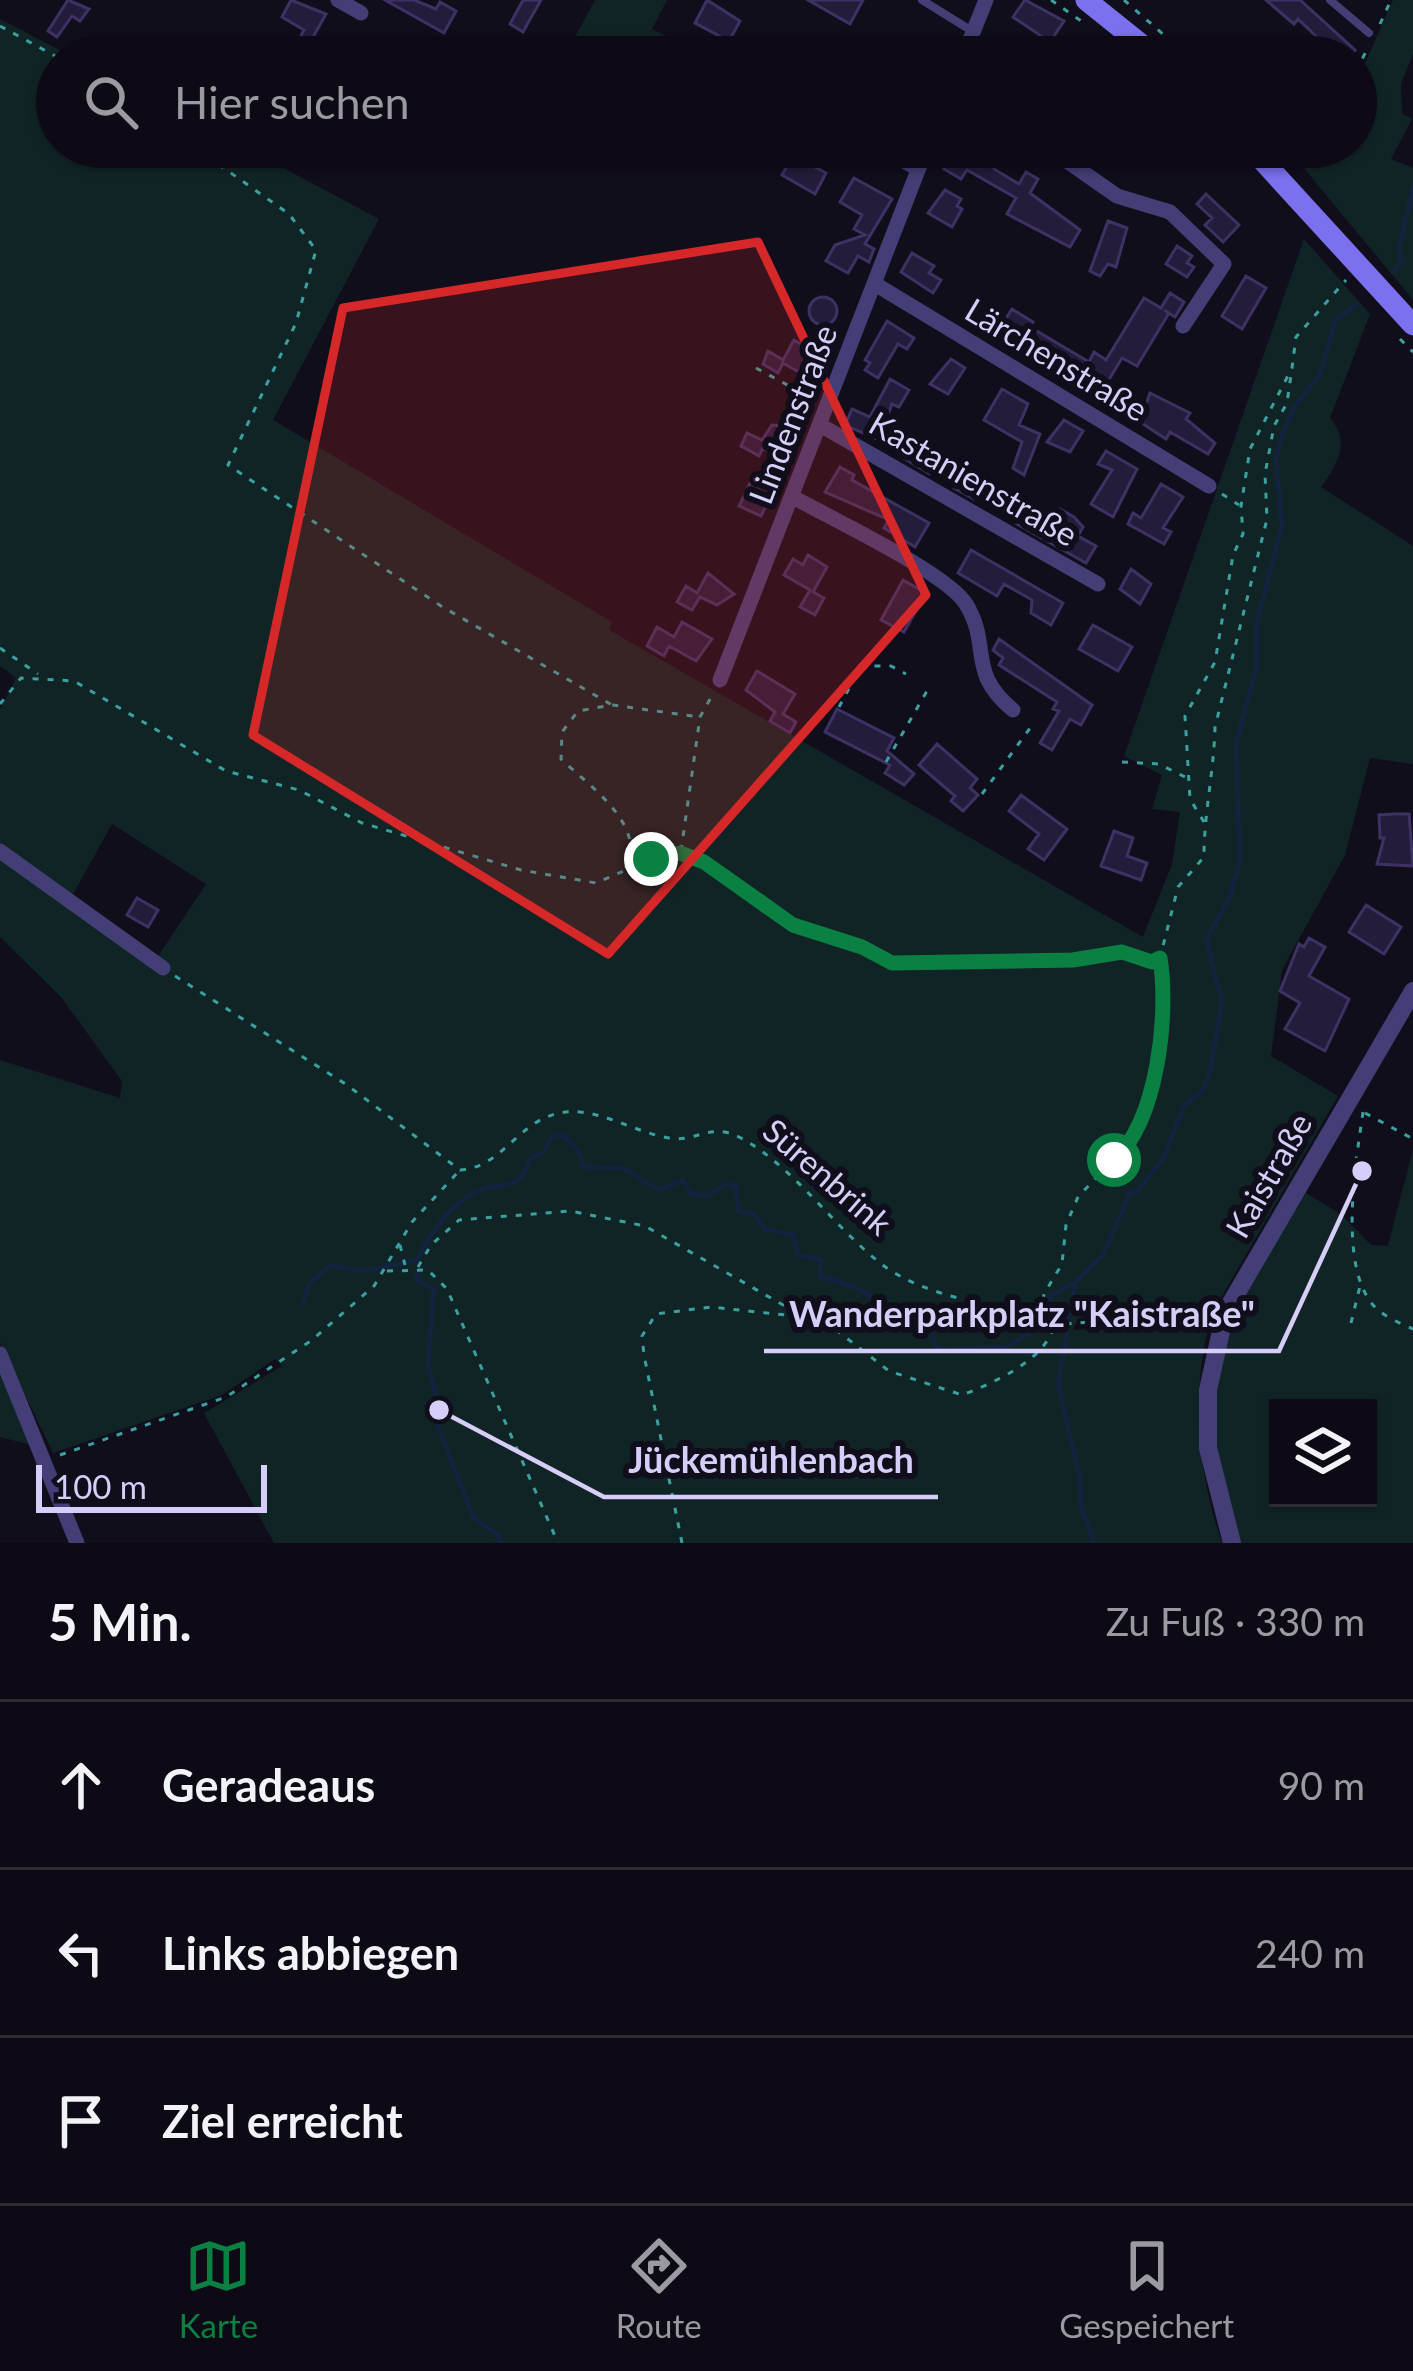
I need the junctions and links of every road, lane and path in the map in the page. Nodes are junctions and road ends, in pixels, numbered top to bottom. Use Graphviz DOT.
graph roads {
  1 [pos="338,0"];
  2 [pos="922,0"];
  3 [pos="986,0"];
  4 [pos="1052,0"];
  5 [pos="1124,0"];
  6 [pos="1330,0"];
  7 [pos="1391,0"];
  8 [pos="1076,5"];
  9 [pos="361,13"];
  10 [pos="0,26"];
  11 [pos="973,32"];
  12 [pos="1371,34"];
  13 [pos="971,36"];
  14 [pos="1124,36"];
  15 [pos="1165,36"];
  16 [pos="36,46"];
  17 [pos="224,168"];
  18 [pos="1077,168"];
  19 [pos="1269,168"];
  20 [pos="1292,168"];
  21 [pos="918,169"];
  22 [pos="1281,181"];
  23 [pos="1346,280"];
  24 [pos="874,284"];
  25 [pos="1413,325"];
  26 [pos="1183,326"];
  27 [pos="755,368"];
  28 [pos="1292,368"];
  29 [pos="827,407"];
  30 [pos="820,425"];
  31 [pos="1209,486"];
  32 [pos="793,497"];
  33 [pos="1241,506"];
  34 [pos="1098,584"];
  35 [pos="1218,643"];
  36 [pos="0,648"];
  37 [pos="1232,651"];
  38 [pos="907,674"];
  39 [pos="40,675"];
  40 [pos="720,680"];
  41 [pos="927,692"];
  42 [pos="0,704"];
  43 [pos="612,705"];
  44 [pos="839,707"];
  45 [pos="1013,710"];
  46 [pos="700,717"];
  47 [pos="1033,724"];
  48 [pos="886,762"];
  49 [pos="1121,762"];
  50 [pos="1189,779"];
  51 [pos="982,794"];
  52 [pos="1204,824"];
  53 [pos="0,851"];
  54 [pos="680,853"];
  55 [pos="633,854"];
  56 [pos="640,863"];
  57 [pos="624,870"];
  58 [pos="1160,958"];
  59 [pos="164,968"];
  60 [pos="1413,991"];
  61 [pos="1413,1138"];
  62 [pos="460,1170"];
  63 [pos="400,1243"];
  64 [pos="405,1267"];
  65 [pos="418,1267"];
  66 [pos="386,1271"];
  67 [pos="1361,1280"];
  68 [pos="1225,1312"];
  69 [pos="1041,1316"];
  70 [pos="804,1317"];
  71 [pos="1351,1323"];
  72 [pos="1054,1325"];
  73 [pos="1413,1329"];
  74 [pos="0,1354"];
  75 [pos="46,1460"];
  76 [pos="77,1543"];
  77 [pos="558,1543"];
  78 [pos="682,1543"];
  79 [pos="1232,1543"];
  1 -- 9 [label="street"];
  2 -- 11 [label="lane"];
  3 -- 11 [label="street"];
  4 -- 8 [label="path"];
  5 -- 15 [label="path"];
  6 -- 12 [label="lane"];
  7 -- 12 [label="path"];
  8 -- 14 [label="main road"];
  10 -- 16 [label="path"];
  11 -- 13 [label="street"];
  17 -- 43 [label="path"];
  18 -- 26 [label="street"];
  19 -- 22 [label="main road"];
  20 -- 22 [label="path"];
  21 -- 24 [label="street, Lindenstraße"];
  22 -- 25 [label="main road"];
  23 -- 28 [label="path"];
  24 -- 29 [label="street, Lindenstraße"];
  24 -- 31 [label="street, Lärchenstraße"];
  27 -- 29 [label="path"];
  28 -- 33 [label="path"];
  28 -- 37 [label="path"];
  29 -- 30 [label="street, Lindenstraße"];
  30 -- 32 [label="street, Lindenstraße"];
  30 -- 34 [label="street, Kastanienstraße"];
  31 -- 33 [label="path"];
  32 -- 40 [label="street, Lindenstraße"];
  32 -- 45 [label="street"];
  33 -- 35 [label="path"];
  35 -- 37 [label="path"];
  35 -- 50 [label="path"];
  36 -- 39 [label="path"];
  37 -- 52 [label="path"];
  38 -- 44 [label="path"];
  39 -- 42 [label="path"];
  39 -- 57 [label="path"];
  40 -- 46 [label="path"];
  41 -- 48 [label="path"];
  43 -- 46 [label="path"];
  43 -- 55 [label="path"];
  46 -- 54 [label="path"];
  47 -- 51 [label="path"];
  49 -- 50 [label="path"];
  50 -- 52 [label="path"];
  52 -- 58 [label="path"];
  53 -- 59 [label="street"];
  54 -- 56 [label="path"];
  54 -- 58 [label="path"];
  55 -- 56 [label="path"];
  55 -- 57 [label="path"];
  56 -- 57 [label="path"];
  58 -- 69 [label="path"];
  59 -- 62 [label="path"];
  60 -- 68 [label="street, Kaistraße"];
  61 -- 67 [label="path"];
  62 -- 63 [label="path"];
  62 -- 69 [label="path, Sürenbrink"];
  63 -- 64 [label="path"];
  63 -- 66 [label="path"];
  64 -- 65 [label="path"];
  64 -- 66 [label="path"];
  65 -- 70 [label="path"];
  65 -- 77 [label="path"];
  66 -- 75 [label="path"];
  67 -- 71 [label="path"];
  67 -- 73 [label="path"];
  68 -- 72 [label="path"];
  68 -- 79 [label="street, Kaistraße"];
  69 -- 72 [label="path, Sürenbrink"];
  70 -- 72 [label="path"];
  70 -- 78 [label="path"];
  74 -- 75 [label="street"];
  75 -- 76 [label="street"];
}
